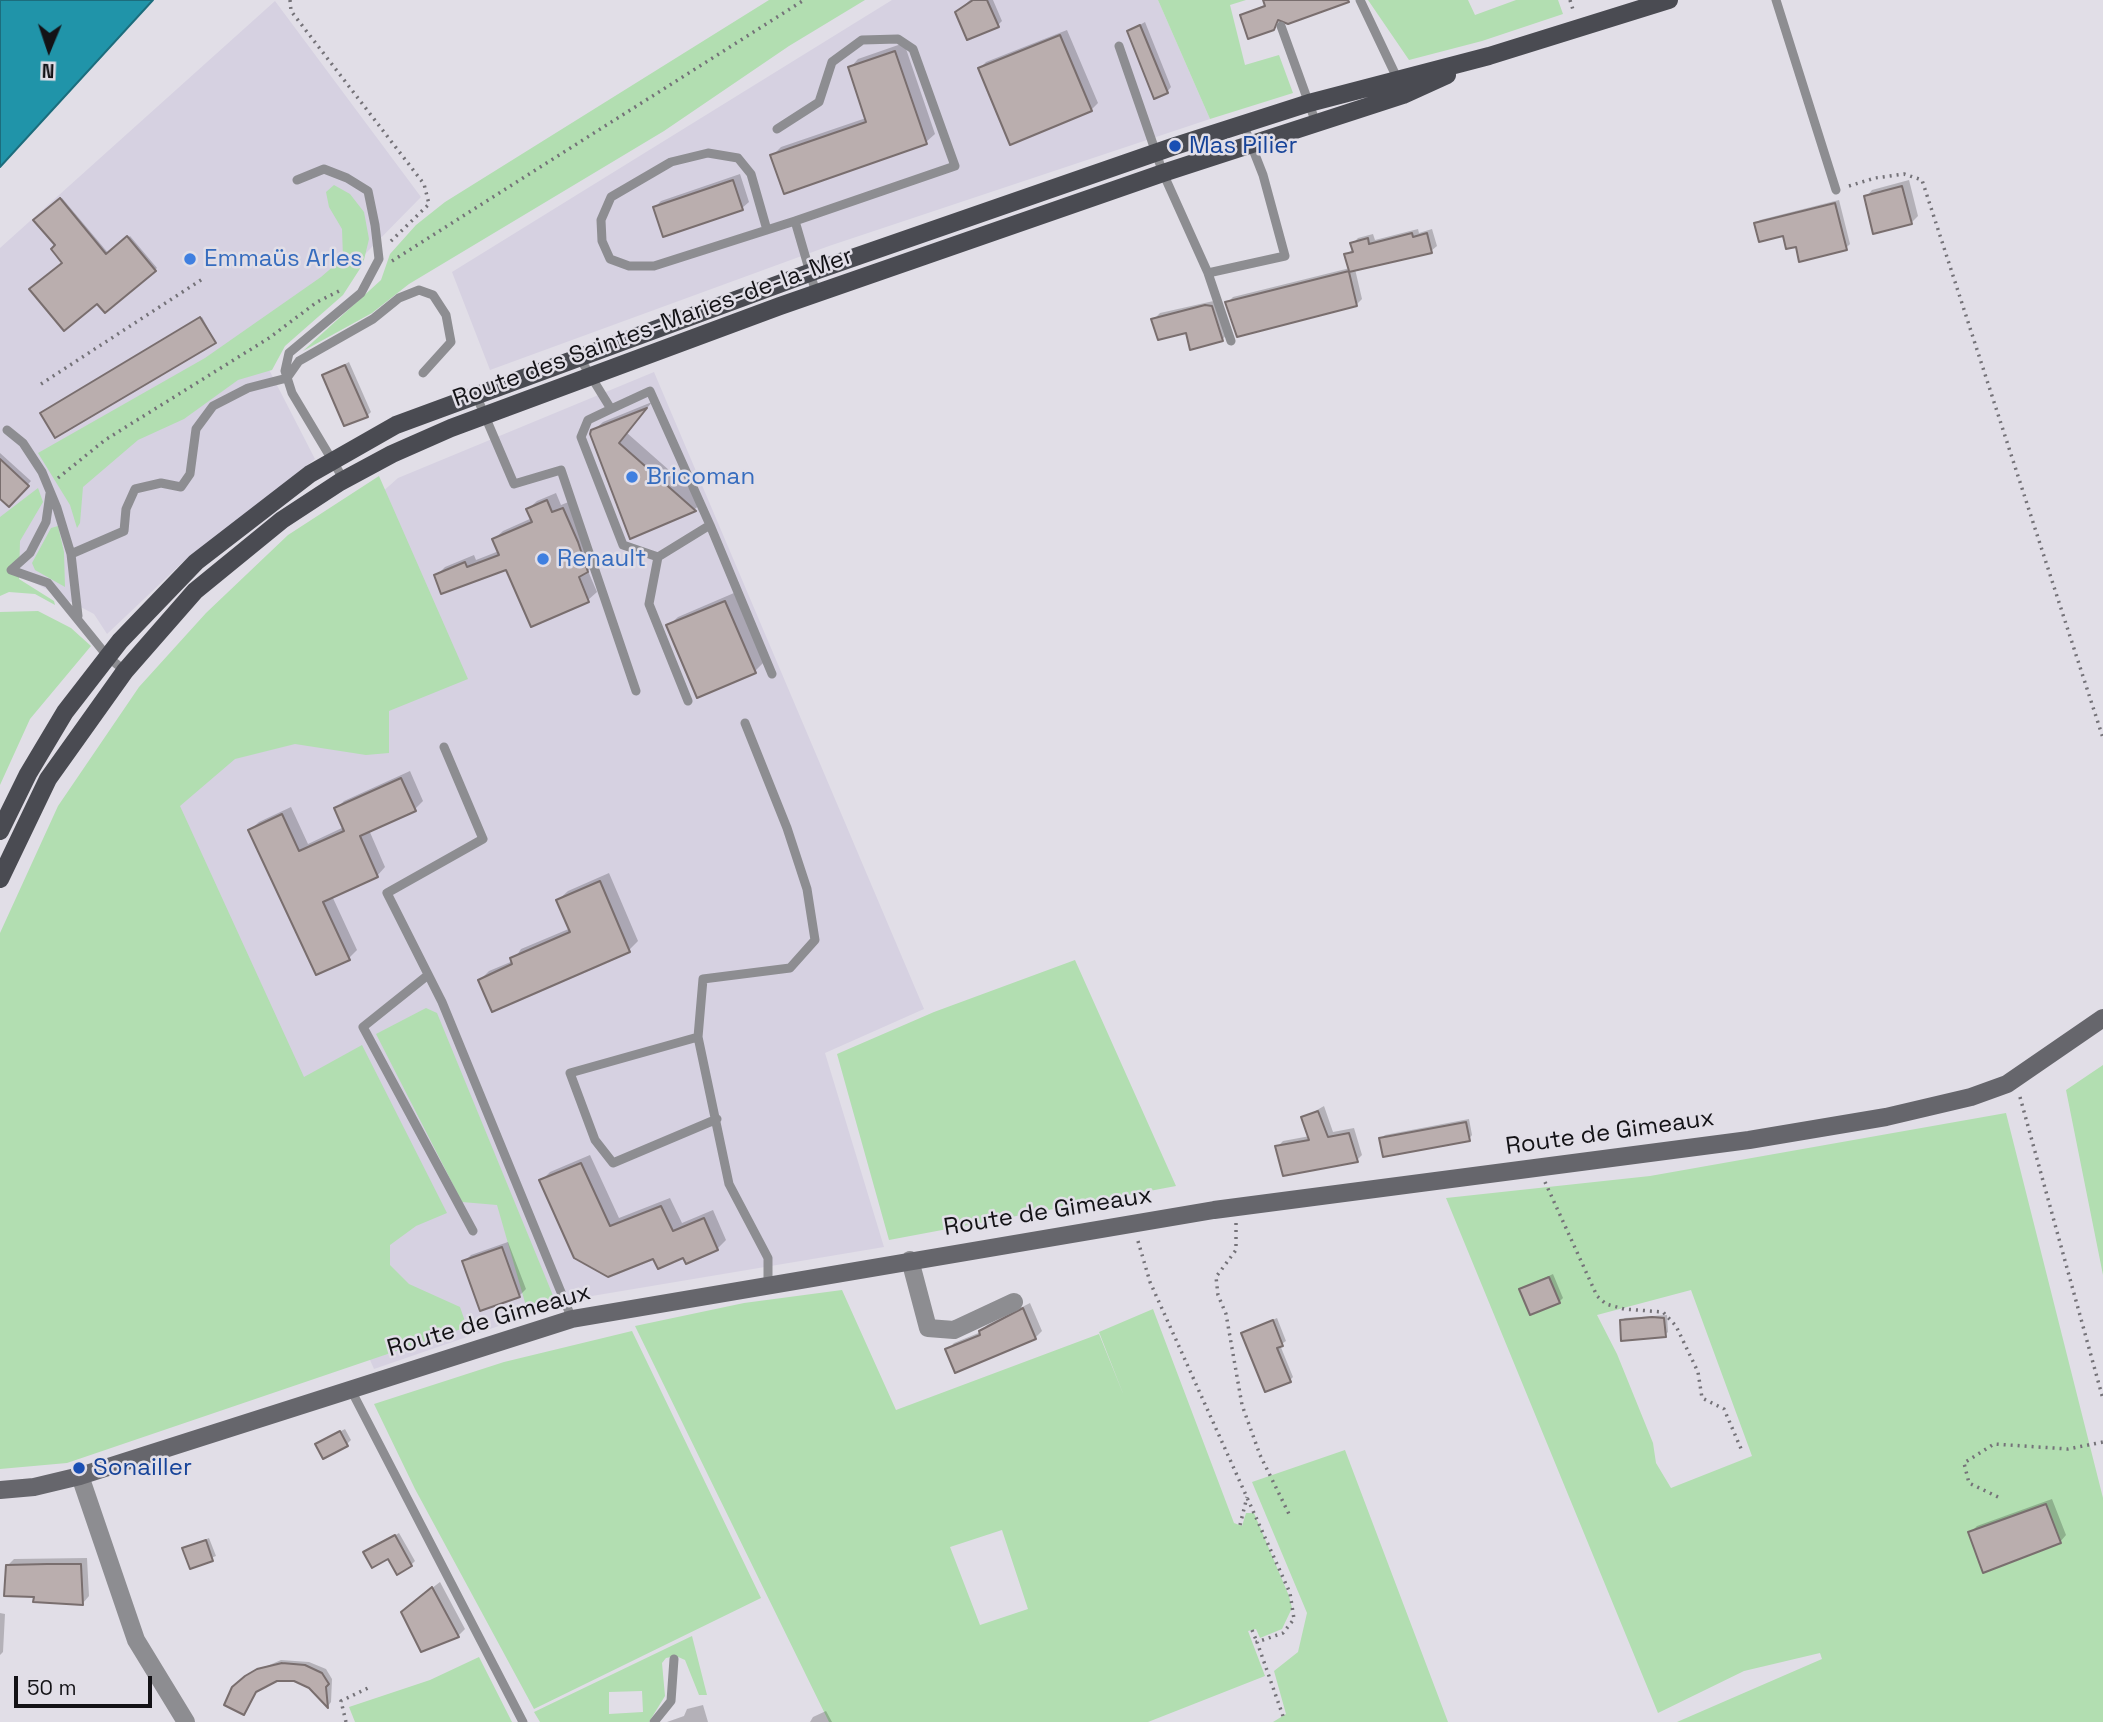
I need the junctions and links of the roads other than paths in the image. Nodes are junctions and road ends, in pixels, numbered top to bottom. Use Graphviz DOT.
graph roads {
  1 [pos="1360,0"];
  2 [pos="1670,0"];
  3 [pos="1776,0"];
  4 [pos="1281,26"];
  5 [pos="1119,46"];
  6 [pos="1400,87"];
  7 [pos="1309,103"];
  8 [pos="1316,123"];
  9 [pos="1243,124"];
  10 [pos="777,129"];
  11 [pos="1251,144"];
  12 [pos="1156,152"];
  13 [pos="1163,173"];
  14 [pos="297,180"];
  15 [pos="1836,190"];
  16 [pos="1015,201"];
  17 [pos="795,221"];
  18 [pos="1021,221"];
  19 [pos="767,230"];
  20 [pos="808,273"];
  21 [pos="1208,273"];
  22 [pos="816,293"];
  23 [pos="1231,341"];
  24 [pos="579,357"];
  25 [pos="423,373"];
  26 [pos="590,376"];
  27 [pos="287,378"];
  28 [pos="476,395"];
  29 [pos="611,409"];
  30 [pos="484,415"];
  31 [pos="7,430"];
  32 [pos="333,461"];
  33 [pos="344,480"];
  34 [pos="50,494"];
  35 [pos="710,525"];
  36 [pos="71,554"];
  37 [pos="658,556"];
  38 [pos="78,618"];
  39 [pos="108,657"];
  40 [pos="125,671"];
  41 [pos="772,674"];
  42 [pos="636,691"];
  43 [pos="688,701"];
  44 [pos="744,723"];
  45 [pos="444,747"];
  46 [pos="0,831"];
  47 [pos="0,879"];
  48 [pos="428,975"];
  49 [pos="2103,1018"];
  50 [pos="698,1037"];
  51 [pos="717,1119"];
  52 [pos="473,1231"];
  53 [pos="910,1260"];
  54 [pos="768,1283"];
  55 [pos="1014,1302"];
  56 [pos="572,1319"];
  57 [pos="350,1388"];
  58 [pos="80,1476"];
  59 [pos="0,1490"];
  60 [pos="674,1659"];
  61 [pos="186,1722"];
  62 [pos="523,1722"];
  63 [pos="654,1722"];
  1 -- 6 [label="lane"];
  2 -- 6 [label="main road, Route des Saintes-Maries-de-la-Mer"];
  3 -- 15 [label="lane"];
  4 -- 7 [label="lane"];
  5 -- 12 [label="lane"];
  6 -- 7 [label="main road, Route des Saintes-Maries-de-la-Mer"];
  6 -- 8 [label="main road, Route des Saintes-Maries-de-la-Mer"];
  7 -- 8 [label="lane"];
  7 -- 9 [label="main road, Route des Saintes-Maries-de-la-Mer"];
  8 -- 11 [label="main road, Route des Saintes-Maries-de-la-Mer"];
  9 -- 11 [label="lane"];
  9 -- 12 [label="main road, Route des Saintes-Maries-de-la-Mer"];
  10 -- 17 [label="lane"];
  11 -- 13 [label="main road, Route des Saintes-Maries-de-la-Mer"];
  11 -- 21 [label="lane"];
  12 -- 13 [label="lane"];
  12 -- 16 [label="main road, Route des Saintes-Maries-de-la-Mer"];
  13 -- 18 [label="main road, Route des Saintes-Maries-de-la-Mer"];
  13 -- 21 [label="lane"];
  14 -- 27 [label="lane"];
  16 -- 18 [label="lane"];
  16 -- 20 [label="main road, Route des Saintes-Maries-de-la-Mer"];
  17 -- 19 [label="lane"];
  17 -- 20 [label="lane"];
  18 -- 22 [label="main road, Route des Saintes-Maries-de-la-Mer"];
  19 -- 19 [label="lane"];
  20 -- 22 [label="lane"];
  20 -- 24 [label="main road, Route des Saintes-Maries-de-la-Mer"];
  21 -- 23 [label="lane"];
  22 -- 26 [label="main road, Route des Saintes-Maries-de-la-Mer"];
  24 -- 26 [label="lane"];
  24 -- 28 [label="main road, Route des Saintes-Maries-de-la-Mer"];
  25 -- 27 [label="lane"];
  26 -- 29 [label="lane"];
  26 -- 30 [label="main road, Route des Saintes-Maries-de-la-Mer"];
  27 -- 32 [label="lane"];
  27 -- 36 [label="lane"];
  28 -- 30 [label="lane"];
  28 -- 32 [label="main road, Route des Saintes-Maries-de-la-Mer"];
  29 -- 35 [label="lane"];
  29 -- 37 [label="lane"];
  30 -- 33 [label="main road, Route des Saintes-Maries-de-la-Mer"];
  30 -- 42 [label="lane"];
  31 -- 34 [label="lane"];
  32 -- 33 [label="lane"];
  32 -- 39 [label="main road, Route des Saintes-Maries-de-la-Mer"];
  33 -- 40 [label="main road, Route des Saintes-Maries-de-la-Mer"];
  34 -- 36 [label="lane"];
  34 -- 38 [label="lane"];
  35 -- 37 [label="lane"];
  35 -- 41 [label="lane"];
  36 -- 38 [label="lane"];
  37 -- 43 [label="lane"];
  38 -- 39 [label="lane"];
  39 -- 40 [label="lane"];
  39 -- 46 [label="main road, Route des Saintes-Maries-de-la-Mer"];
  40 -- 47 [label="main road, Route des Saintes-Maries-de-la-Mer"];
  44 -- 50 [label="lane"];
  45 -- 48 [label="lane"];
  48 -- 52 [label="lane"];
  48 -- 56 [label="lane"];
  49 -- 53 [label="street, Route de Gimeaux"];
  50 -- 51 [label="lane"];
  50 -- 51 [label="lane"];
  51 -- 54 [label="lane"];
  53 -- 54 [label="street, Route de Gimeaux"];
  53 -- 55 [label="street"];
  54 -- 56 [label="street, Route de Gimeaux"];
  56 -- 57 [label="street, Route de Gimeaux"];
  57 -- 58 [label="street, Route de Gimeaux"];
  57 -- 62 [label="lane"];
  58 -- 59 [label="street, Route de Gimeaux"];
  58 -- 61 [label="street"];
  60 -- 63 [label="lane"];
}
